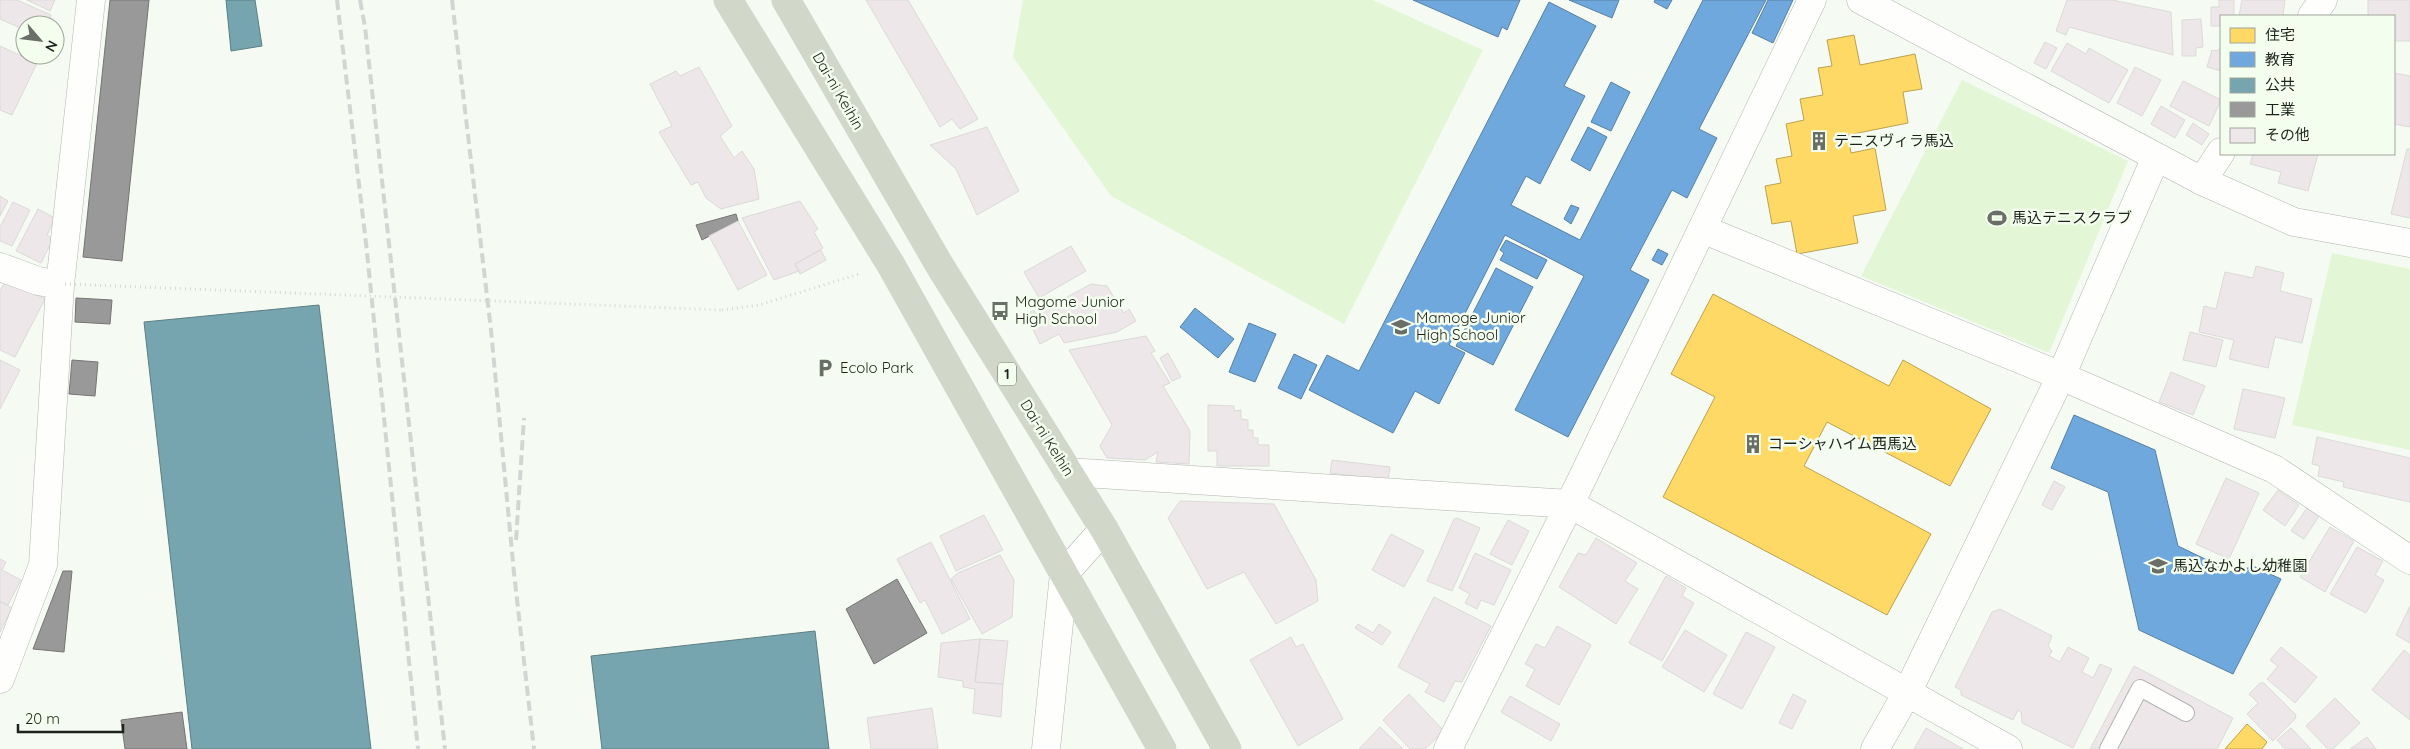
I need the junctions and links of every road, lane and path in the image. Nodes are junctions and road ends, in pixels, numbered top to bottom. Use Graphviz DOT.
graph roads {
  1 [pos="91,0"];
  2 [pos="728,0"];
  3 [pos="786,0"];
  4 [pos="1812,0"];
  5 [pos="1861,0"];
  6 [pos="2323,0"];
  7 [pos="2313,15"];
  8 [pos="2220,154"];
  9 [pos="2156,157"];
  10 [pos="2202,182"];
  11 [pos="1702,229"];
  12 [pos="2410,243"];
  13 [pos="0,267"];
  14 [pos="834,282"];
  15 [pos="63,285"];
  16 [pos="2061,376"];
  17 [pos="1068,472"];
  18 [pos="1570,504"];
  19 [pos="1104,529"];
  20 [pos="2410,560"];
  21 [pos="1064,574"];
  22 [pos="0,678"];
  23 [pos="1907,693"];
  24 [pos="2186,712"];
  25 [pos="1046,749"];
  26 [pos="1162,749"];
  27 [pos="1227,749"];
  28 [pos="1448,749"];
  29 [pos="1875,749"];
  30 [pos="2008,749"];
  31 [pos="2108,749"];
  1 -- 15 [label="street"];
  2 -- 21 [label="highway"];
  3 -- 17 [label="highway, Dai-ni Keihin / 1"];
  4 -- 11 [label="street"];
  5 -- 9 [label="street"];
  6 -- 7 [label="street"];
  8 -- 10 [label="street"];
  9 -- 10 [label="street"];
  9 -- 16 [label="street"];
  10 -- 12 [label="street"];
  11 -- 16 [label="street"];
  11 -- 18 [label="street"];
  13 -- 15 [label="street"];
  14 -- 15 [label="path, bridge"];
  15 -- 22 [label="street"];
  16 -- 20 [label="street"];
  16 -- 23 [label="street"];
  17 -- 18 [label="street"];
  17 -- 19 [label="highway, Dai-ni Keihin / 1"];
  18 -- 23 [label="street"];
  18 -- 28 [label="street"];
  19 -- 21 [label="street"];
  19 -- 27 [label="highway, Dai-ni Keihin / 1"];
  21 -- 25 [label="street"];
  21 -- 26 [label="highway"];
  23 -- 29 [label="street"];
  23 -- 30 [label="street"];
  24 -- 31 [label="lane"];
}
